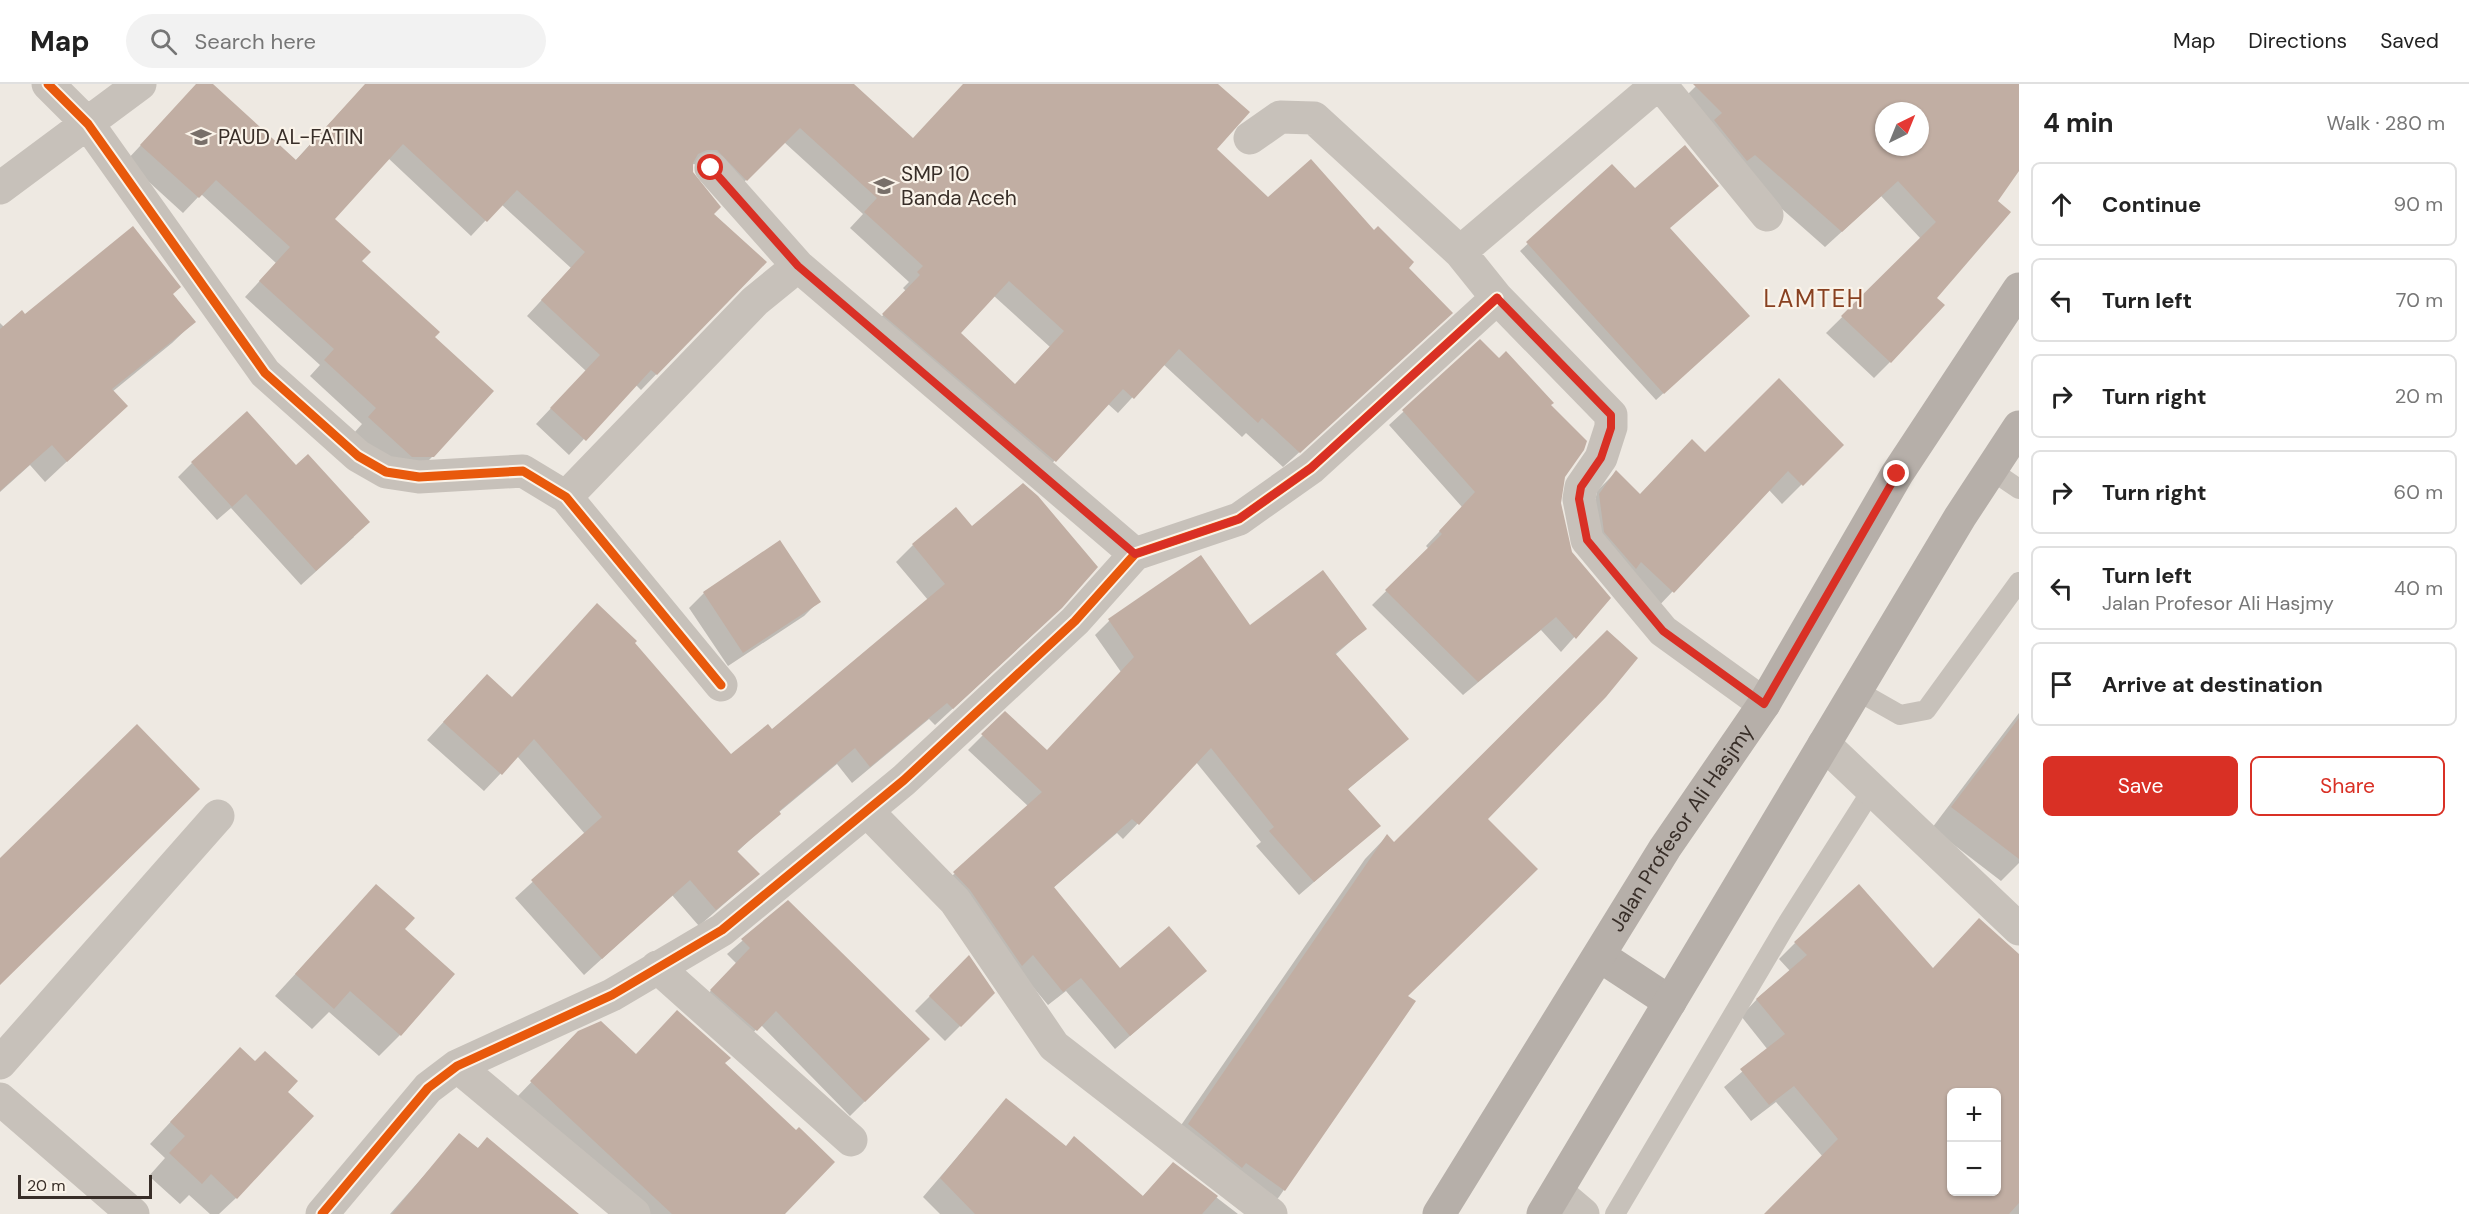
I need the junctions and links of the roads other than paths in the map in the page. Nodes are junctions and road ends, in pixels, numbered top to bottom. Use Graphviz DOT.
graph roads {
  1 [pos="48,84"];
  2 [pos="140,84"];
  3 [pos="1659,84"];
  4 [pos="87,124"];
  5 [pos="1250,138"];
  6 [pos="711,168"];
  7 [pos="0,188"];
  8 [pos="1767,215"];
  9 [pos="1460,252"];
  10 [pos="798,266"];
  11 [pos="2019,289"];
  12 [pos="1497,298"];
  13 [pos="2019,427"];
  14 [pos="1991,470"];
  15 [pos="2019,489"];
  16 [pos="566,497"];
  17 [pos="1135,554"];
  18 [pos="2019,582"];
  19 [pos="721,685"];
  20 [pos="1856,690"];
  21 [pos="1764,704"];
  22 [pos="1824,744"];
  23 [pos="1872,790"];
  24 [pos="867,811"];
  25 [pos="218,816"];
  26 [pos="2019,929"];
  27 [pos="1600,956"];
  28 [pos="657,967"];
  29 [pos="1670,1002"];
  30 [pos="0,1063"];
  31 [pos="457,1066"];
  32 [pos="0,1099"];
  33 [pos="851,1140"];
  34 [pos="1550,1203"];
  35 [pos="133,1214"];
  36 [pos="322,1214"];
  37 [pos="634,1214"];
  38 [pos="1271,1214"];
  39 [pos="1439,1214"];
  40 [pos="1583,1214"];
  41 [pos="1615,1214"];
  1 -- 4 [label="street"];
  2 -- 4 [label="street"];
  3 -- 8 [label="street"];
  3 -- 9 [label="street"];
  4 -- 7 [label="street"];
  4 -- 16 [label="street"];
  5 -- 9 [label="street"];
  6 -- 10 [label="street"];
  9 -- 12 [label="street"];
  10 -- 16 [label="street"];
  10 -- 17 [label="street"];
  11 -- 21 [label="main road, Jalan Profesor Ali Hasjmy"];
  12 -- 17 [label="street"];
  12 -- 21 [label="street"];
  13 -- 14 [label="main road"];
  14 -- 15 [label="lane"];
  14 -- 20 [label="main road"];
  16 -- 19 [label="street"];
  17 -- 24 [label="street"];
  18 -- 20 [label="lane"];
  20 -- 22 [label="main road"];
  21 -- 27 [label="main road, Jalan Profesor Ali Hasjmy"];
  22 -- 23 [label="street"];
  22 -- 29 [label="main road"];
  23 -- 26 [label="street"];
  23 -- 41 [label="lane"];
  24 -- 28 [label="street"];
  24 -- 38 [label="street"];
  25 -- 30 [label="street"];
  27 -- 29 [label="main road"];
  27 -- 39 [label="main road, Jalan Profesor Ali Hasjmy"];
  28 -- 31 [label="street"];
  28 -- 33 [label="street"];
  29 -- 34 [label="main road"];
  31 -- 36 [label="street"];
  31 -- 37 [label="street"];
  32 -- 35 [label="street"];
  34 -- 40 [label="street"];
}
